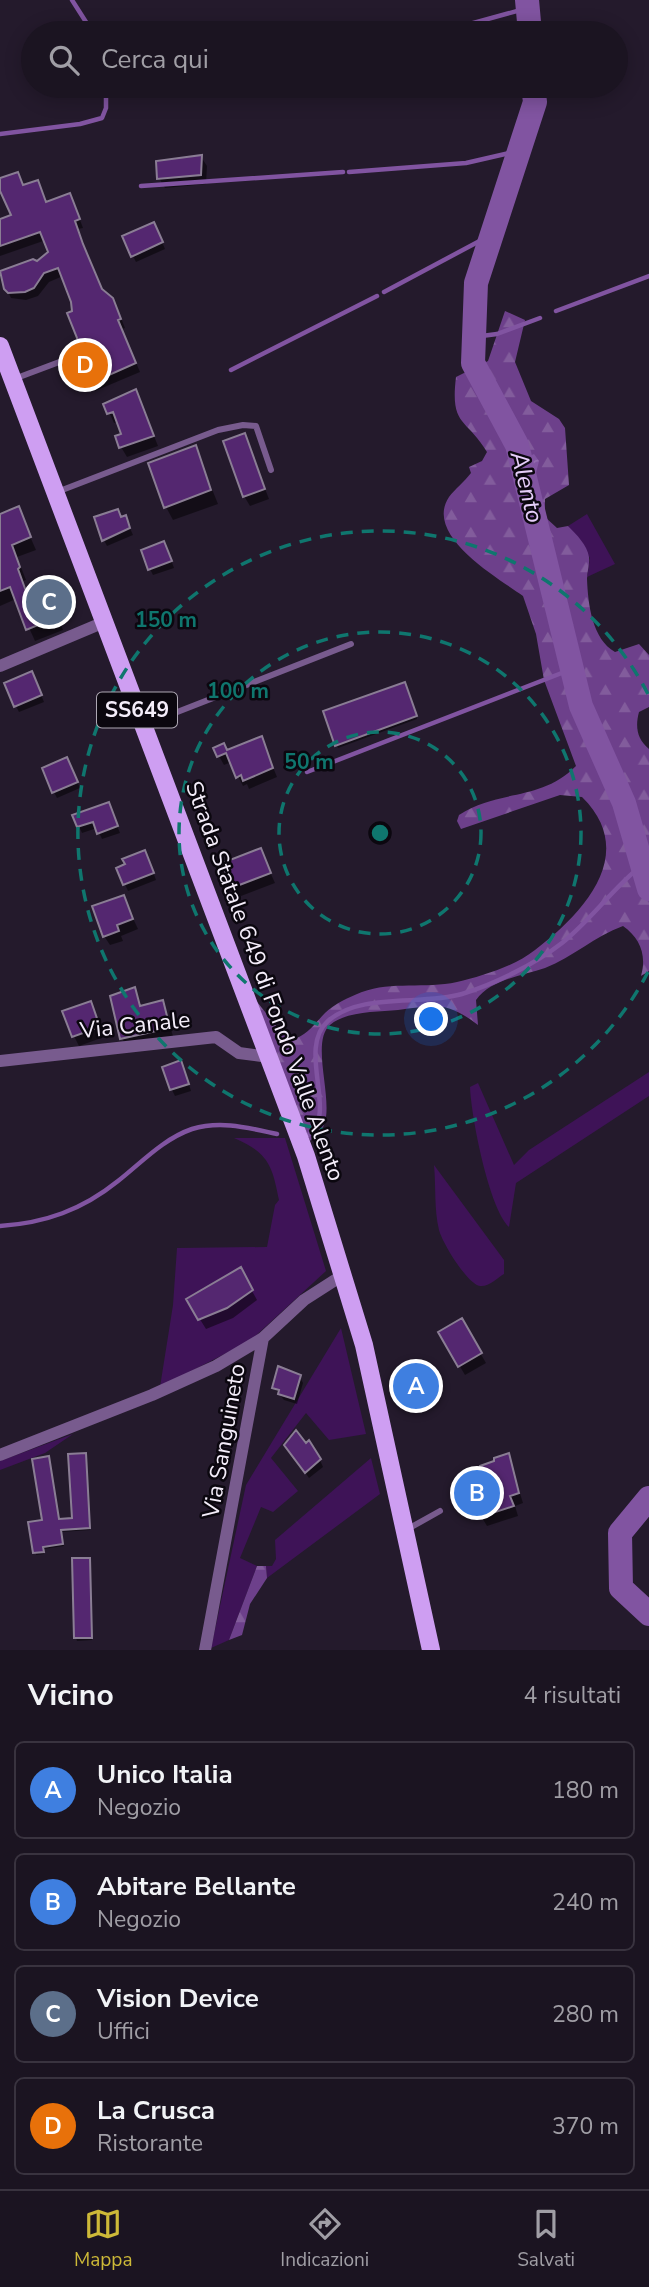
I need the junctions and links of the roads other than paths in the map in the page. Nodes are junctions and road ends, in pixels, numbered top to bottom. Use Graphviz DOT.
graph roads {
  1 [pos="0,346"];
  2 [pos="62,361"];
  3 [pos="13,380"];
  4 [pos="271,470"];
  5 [pos="54,492"];
  6 [pos="102,623"];
  7 [pos="351,643"];
  8 [pos="0,666"];
  9 [pos="143,725"];
  10 [pos="269,1057"];
  11 [pos="0,1061"];
  12 [pos="343,1275"];
  13 [pos="263,1338"];
  14 [pos="0,1455"];
  15 [pos="440,1511"];
  16 [pos="405,1531"];
  17 [pos="205,1650"];
  18 [pos="431,1650"];
  1 -- 3 [label="main road, Strada Statale 649 di Fondo Valle Alento / SS649"];
  2 -- 3 [label="lane"];
  3 -- 5 [label="main road, Strada Statale 649 di Fondo Valle Alento / SS649"];
  4 -- 5 [label="lane"];
  5 -- 6 [label="main road, Strada Statale 649 di Fondo Valle Alento / SS649"];
  6 -- 8 [label="street"];
  6 -- 9 [label="main road, Strada Statale 649 di Fondo Valle Alento / SS649"];
  7 -- 9 [label="lane"];
  9 -- 10 [label="main road, Strada Statale 649 di Fondo Valle Alento / SS649"];
  10 -- 11 [label="street, Via Canale"];
  10 -- 12 [label="main road, Strada Statale 649 di Fondo Valle Alento / SS649"];
  12 -- 13 [label="street, Via Sanguineto"];
  12 -- 16 [label="main road, Strada Statale 649 di Fondo Valle Alento / SS649"];
  13 -- 14 [label="street"];
  13 -- 17 [label="street, Via Sanguineto"];
  15 -- 16 [label="lane"];
  16 -- 18 [label="main road, Strada Statale 649 di Fondo Valle Alento / SS649"];
}
